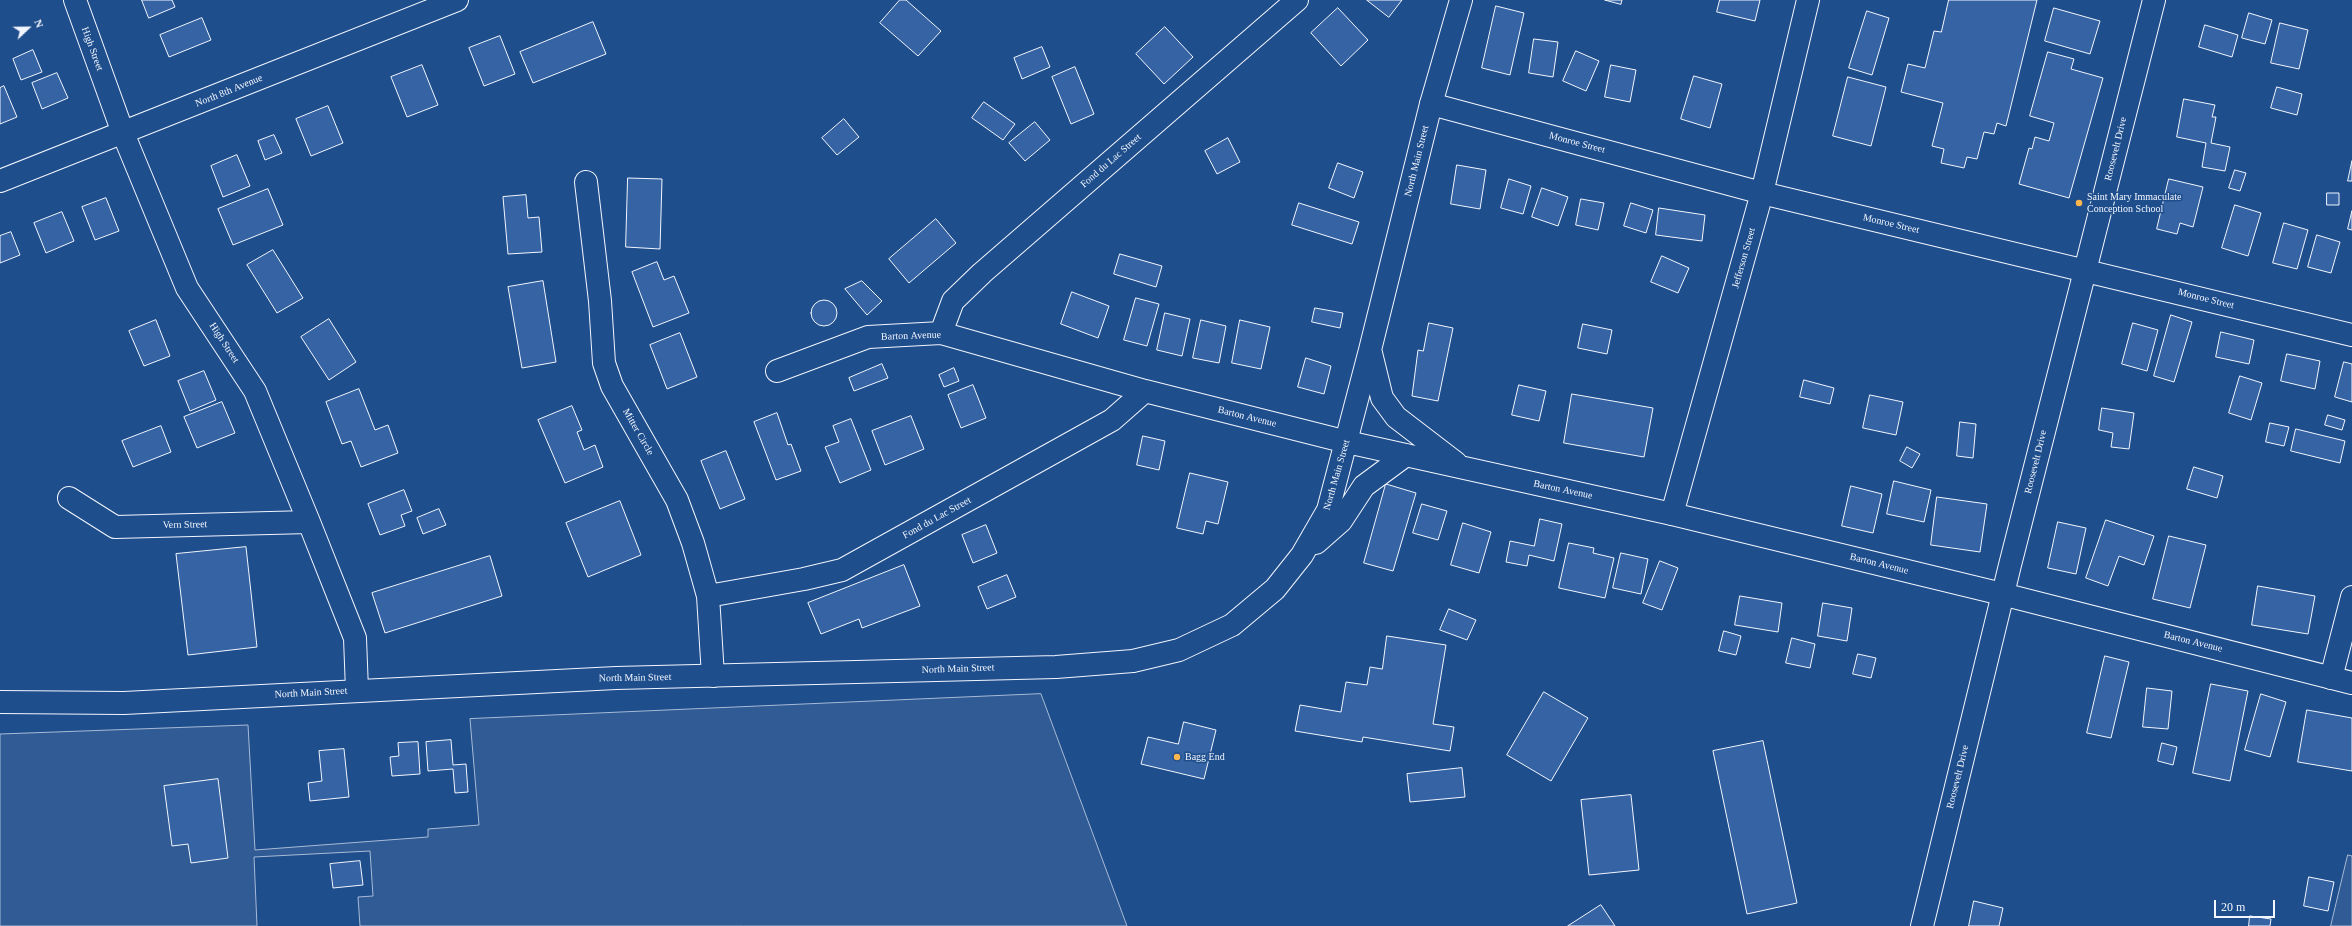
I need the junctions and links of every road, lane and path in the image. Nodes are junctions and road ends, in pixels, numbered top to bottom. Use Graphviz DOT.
graph roads {
  1 [pos="75,0"];
  2 [pos="457,0"];
  3 [pos="1297,0"];
  4 [pos="1461,0"];
  5 [pos="1808,0"];
  6 [pos="2154,0"];
  7 [pos="1431,104"];
  8 [pos="123,133"];
  9 [pos="0,180"];
  10 [pos="586,182"];
  11 [pos="1762,193"];
  12 [pos="2085,270"];
  13 [pos="940,333"];
  14 [pos="2352,335"];
  15 [pos="1370,350"];
  16 [pos="777,371"];
  17 [pos="1145,391"];
  18 [pos="1347,442"];
  19 [pos="1406,455"];
  20 [pos="1463,468"];
  21 [pos="69,498"];
  22 [pos="1672,514"];
  23 [pos="309,522"];
  24 [pos="1302,556"];
  25 [pos="2002,594"];
  26 [pos="708,596"];
  27 [pos="2352,597"];
  28 [pos="713,676"];
  29 [pos="2342,680"];
  30 [pos="357,690"];
  31 [pos="0,702"];
  32 [pos="1922,926"];
  1 -- 8 [label="street, High Street"];
  2 -- 8 [label="street, North 8th Avenue"];
  3 -- 13 [label="street, Fond du Lac Street"];
  4 -- 7 [label="street, North Main Street"];
  5 -- 11 [label="street, Jefferson Street"];
  6 -- 12 [label="street, Roosevelt Drive"];
  7 -- 11 [label="street, Monroe Street"];
  7 -- 15 [label="street, North Main Street"];
  8 -- 9 [label="street, North 8th Avenue"];
  8 -- 23 [label="street, High Street"];
  10 -- 26 [label="street, Mitter Circle"];
  11 -- 12 [label="street, Monroe Street"];
  11 -- 22 [label="street, Jefferson Street"];
  12 -- 14 [label="street, Monroe Street"];
  12 -- 25 [label="street, Roosevelt Drive"];
  13 -- 16 [label="street, Barton Avenue"];
  13 -- 17 [label="street, Barton Avenue"];
  15 -- 18 [label="street, North Main Street"];
  15 -- 20 [label="street"];
  17 -- 18 [label="street, Barton Avenue"];
  17 -- 26 [label="street, Fond du Lac Street"];
  18 -- 19 [label="street, Barton Avenue"];
  18 -- 24 [label="street, North Main Street"];
  19 -- 20 [label="street, Barton Avenue"];
  19 -- 24 [label="street"];
  20 -- 22 [label="street, Barton Avenue"];
  21 -- 23 [label="street, Vern Street"];
  22 -- 25 [label="street, Barton Avenue"];
  23 -- 30 [label="street, High Street"];
  24 -- 28 [label="street, North Main Street"];
  25 -- 29 [label="street, Barton Avenue"];
  25 -- 32 [label="street, Roosevelt Drive"];
  26 -- 28 [label="street, Mitter Circle"];
  27 -- 29 [label="street"];
  28 -- 30 [label="street, North Main Street"];
  30 -- 31 [label="street, North Main Street"];
}
